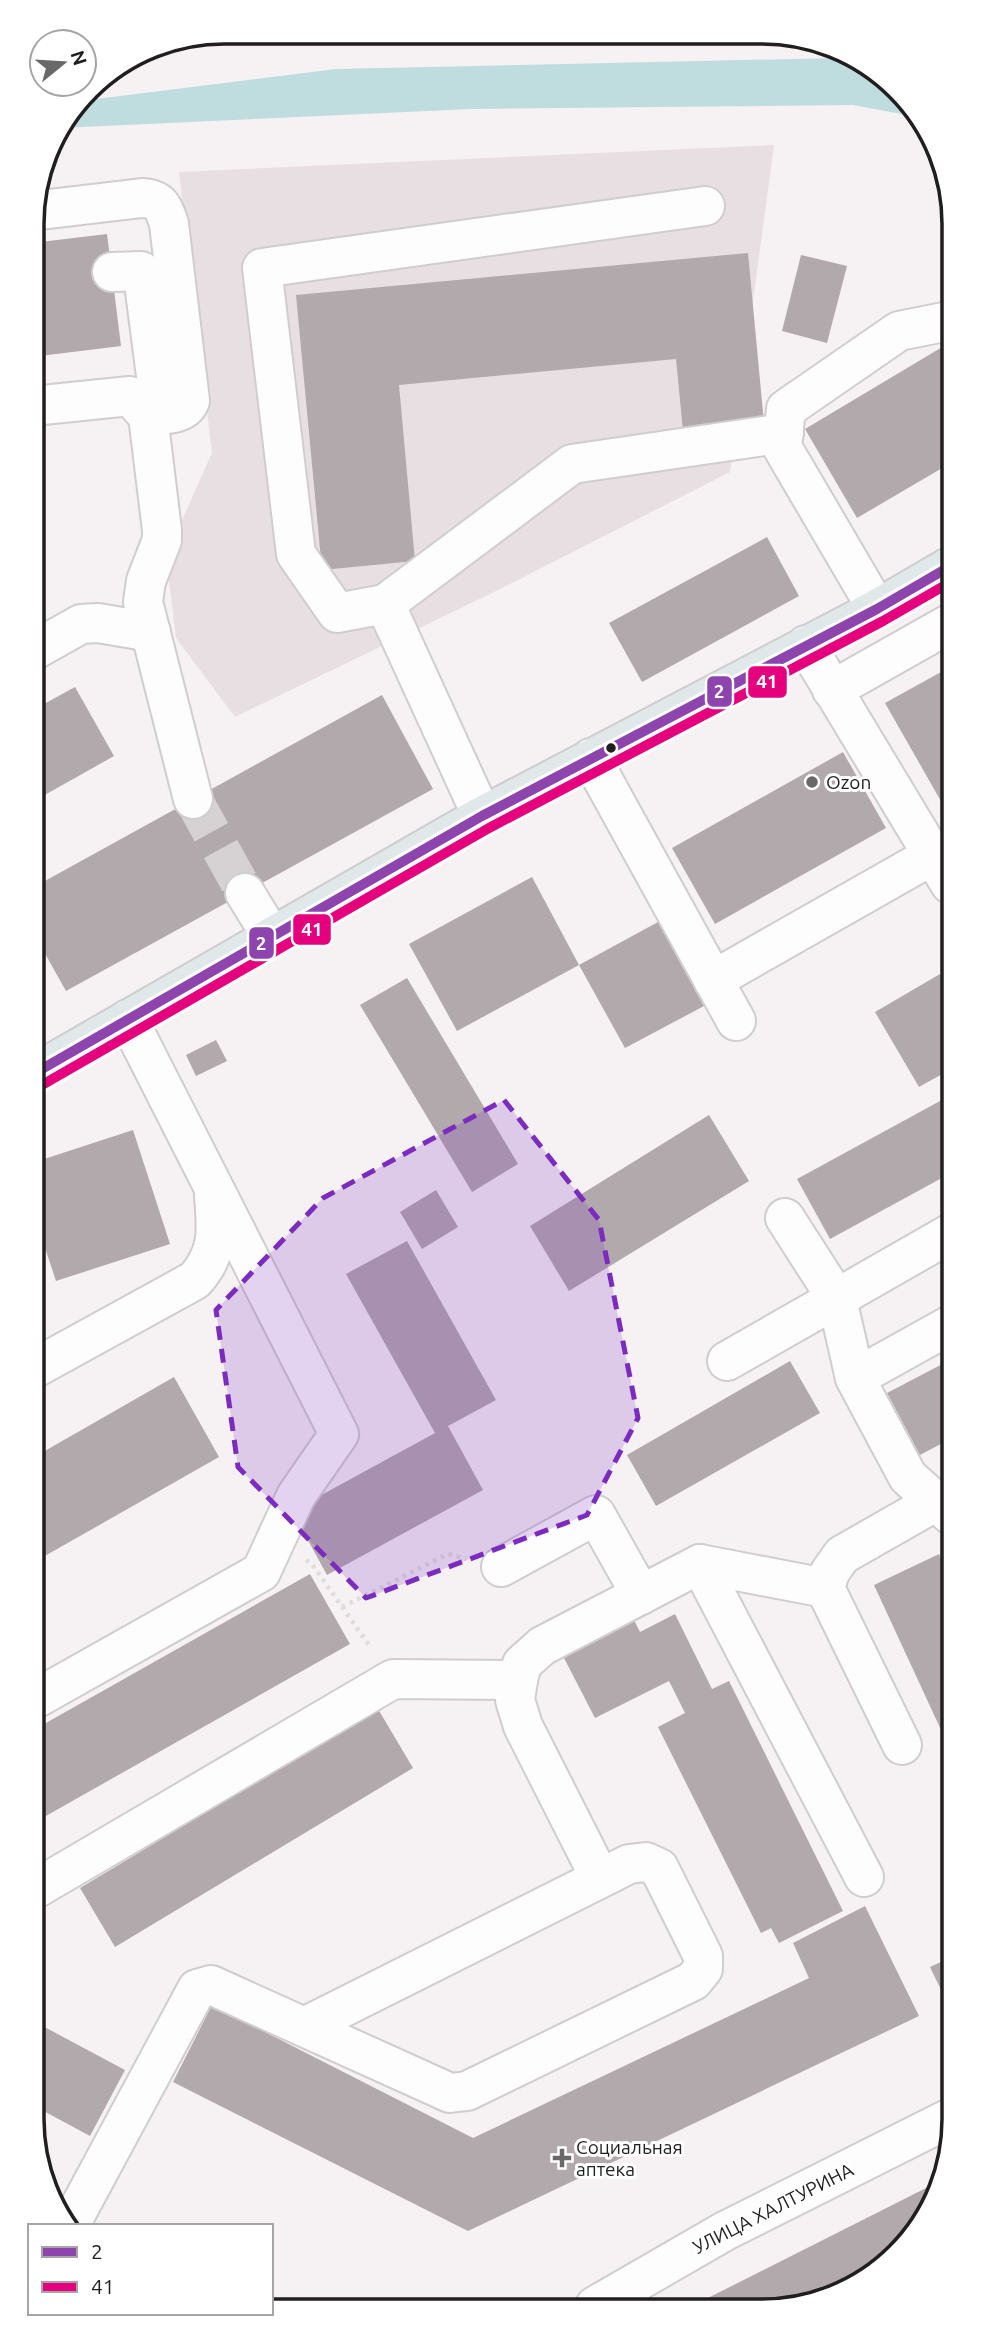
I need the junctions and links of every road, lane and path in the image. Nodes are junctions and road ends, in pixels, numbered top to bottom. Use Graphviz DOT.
graph roads {
  1 [pos="705,206"];
  2 [pos="44,210"];
  3 [pos="112,272"];
  4 [pos="942,322"];
  5 [pos="44,406"];
  6 [pos="154,415"];
  7 [pos="784,433"];
  8 [pos="942,571"];
  9 [pos="385,604"];
  10 [pos="877,609"];
  11 [pos="942,628"];
  12 [pos="151,632"];
  13 [pos="44,645"];
  14 [pos="806,645"];
  15 [pos="832,690"];
  16 [pos="591,758"];
  17 [pos="193,799"];
  18 [pos="482,816"];
  19 [pos="942,869"];
  20 [pos="245,892"];
  21 [pos="272,937"];
  22 [pos="713,980"];
  23 [pos="128,1020"];
  24 [pos="736,1021"];
  25 [pos="44,1068"];
  26 [pos="214,1187"];
  27 [pos="785,1218"];
  28 [pos="942,1238"];
  29 [pos="837,1299"];
  30 [pos="942,1330"];
  31 [pos="727,1361"];
  32 [pos="44,1364"];
  33 [pos="855,1378"];
  34 [pos="942,1507"];
  35 [pos="942,1510"];
  36 [pos="275,1542"];
  37 [pos="700,1564"];
  38 [pos="501,1567"];
  39 [pos="825,1588"];
  40 [pos="641,1595"];
  41 [pos="342,1608"];
  42 [pos="393,1679"];
  43 [pos="518,1680"];
  44 [pos="44,1695"];
  45 [pos="902,1745"];
  46 [pos="864,1877"];
  47 [pos="600,1878"];
  48 [pos="44,1884"];
  49 [pos="304,2027"];
  50 [pos="942,2122"];
  51 [pos="74,2218"];
  52 [pos="607,2299"];
  1 -- 9 [label="street"];
  2 -- 6 [label="street"];
  3 -- 6 [label="street"];
  4 -- 7 [label="street"];
  5 -- 6 [label="street"];
  6 -- 12 [label="street"];
  7 -- 9 [label="street"];
  7 -- 10 [label="street"];
  8 -- 10 [label="main road"];
  9 -- 18 [label="street"];
  10 -- 14 [label="main road"];
  11 -- 15 [label="street"];
  12 -- 13 [label="street"];
  12 -- 17 [label="street"];
  14 -- 15 [label="street"];
  14 -- 16 [label="main road"];
  15 -- 19 [label="street"];
  16 -- 18 [label="main road"];
  16 -- 22 [label="street"];
  18 -- 21 [label="main road"];
  19 -- 22 [label="street"];
  20 -- 21 [label="street"];
  21 -- 23 [label="main road"];
  22 -- 24 [label="street"];
  23 -- 25 [label="main road"];
  23 -- 26 [label="street"];
  26 -- 32 [label="street"];
  26 -- 36 [label="street"];
  27 -- 29 [label="street"];
  28 -- 29 [label="street"];
  29 -- 31 [label="street"];
  29 -- 33 [label="street"];
  30 -- 33 [label="street"];
  33 -- 34 [label="street"];
  35 -- 39 [label="street"];
  36 -- 41 [label="path"];
  36 -- 44 [label="street"];
  37 -- 39 [label="street"];
  37 -- 40 [label="street"];
  37 -- 46 [label="street"];
  38 -- 40 [label="street"];
  38 -- 41 [label="path"];
  39 -- 45 [label="street"];
  40 -- 43 [label="street"];
  41 -- 42 [label="path"];
  42 -- 43 [label="street"];
  42 -- 48 [label="street"];
  43 -- 47 [label="street"];
  47 -- 49 [label="street"];
  47 -- 49 [label="street"];
  49 -- 51 [label="street"];
  50 -- 52 [label="street, УЛИЦА ХАЛТУРИНА"];
}
